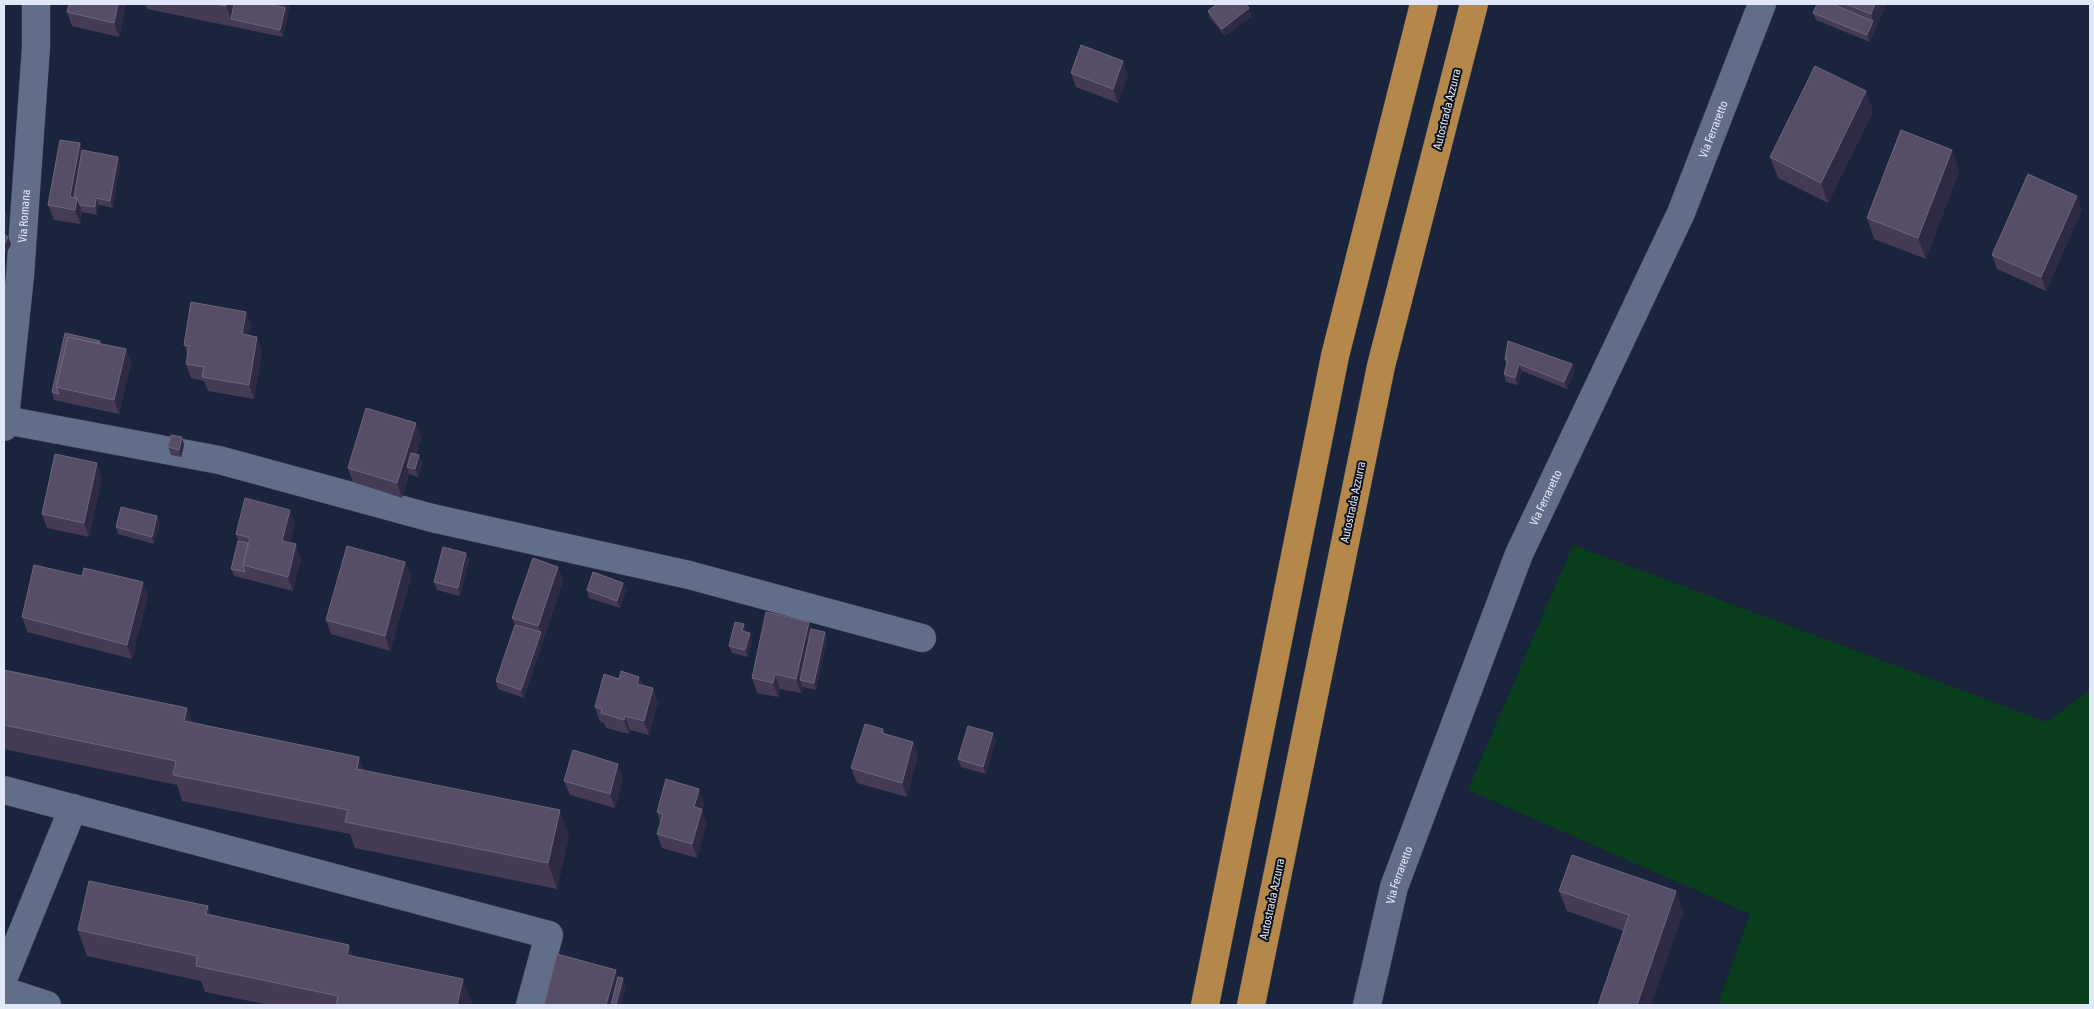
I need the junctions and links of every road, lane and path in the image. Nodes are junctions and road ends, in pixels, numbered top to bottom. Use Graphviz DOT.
graph roads {
  1 [pos="36,4"];
  2 [pos="1424,4"];
  3 [pos="1474,4"];
  4 [pos="1762,4"];
  5 [pos="4,424"];
  6 [pos="922,638"];
  7 [pos="4,790"];
  8 [pos="73,808"];
  9 [pos="4,977"];
  10 [pos="4,991"];
  11 [pos="48,1005"];
  12 [pos="530,1005"];
  13 [pos="1205,1005"];
  14 [pos="1251,1005"];
  15 [pos="1368,1005"];
  1 -- 5 [label="street, Via Romana"];
  2 -- 13 [label="highway"];
  3 -- 14 [label="highway, Autostrada Azzurra"];
  4 -- 15 [label="street, Via Ferraretto"];
  5 -- 6 [label="street"];
  7 -- 8 [label="street"];
  8 -- 9 [label="street"];
  8 -- 12 [label="street"];
  10 -- 11 [label="street"];
}
